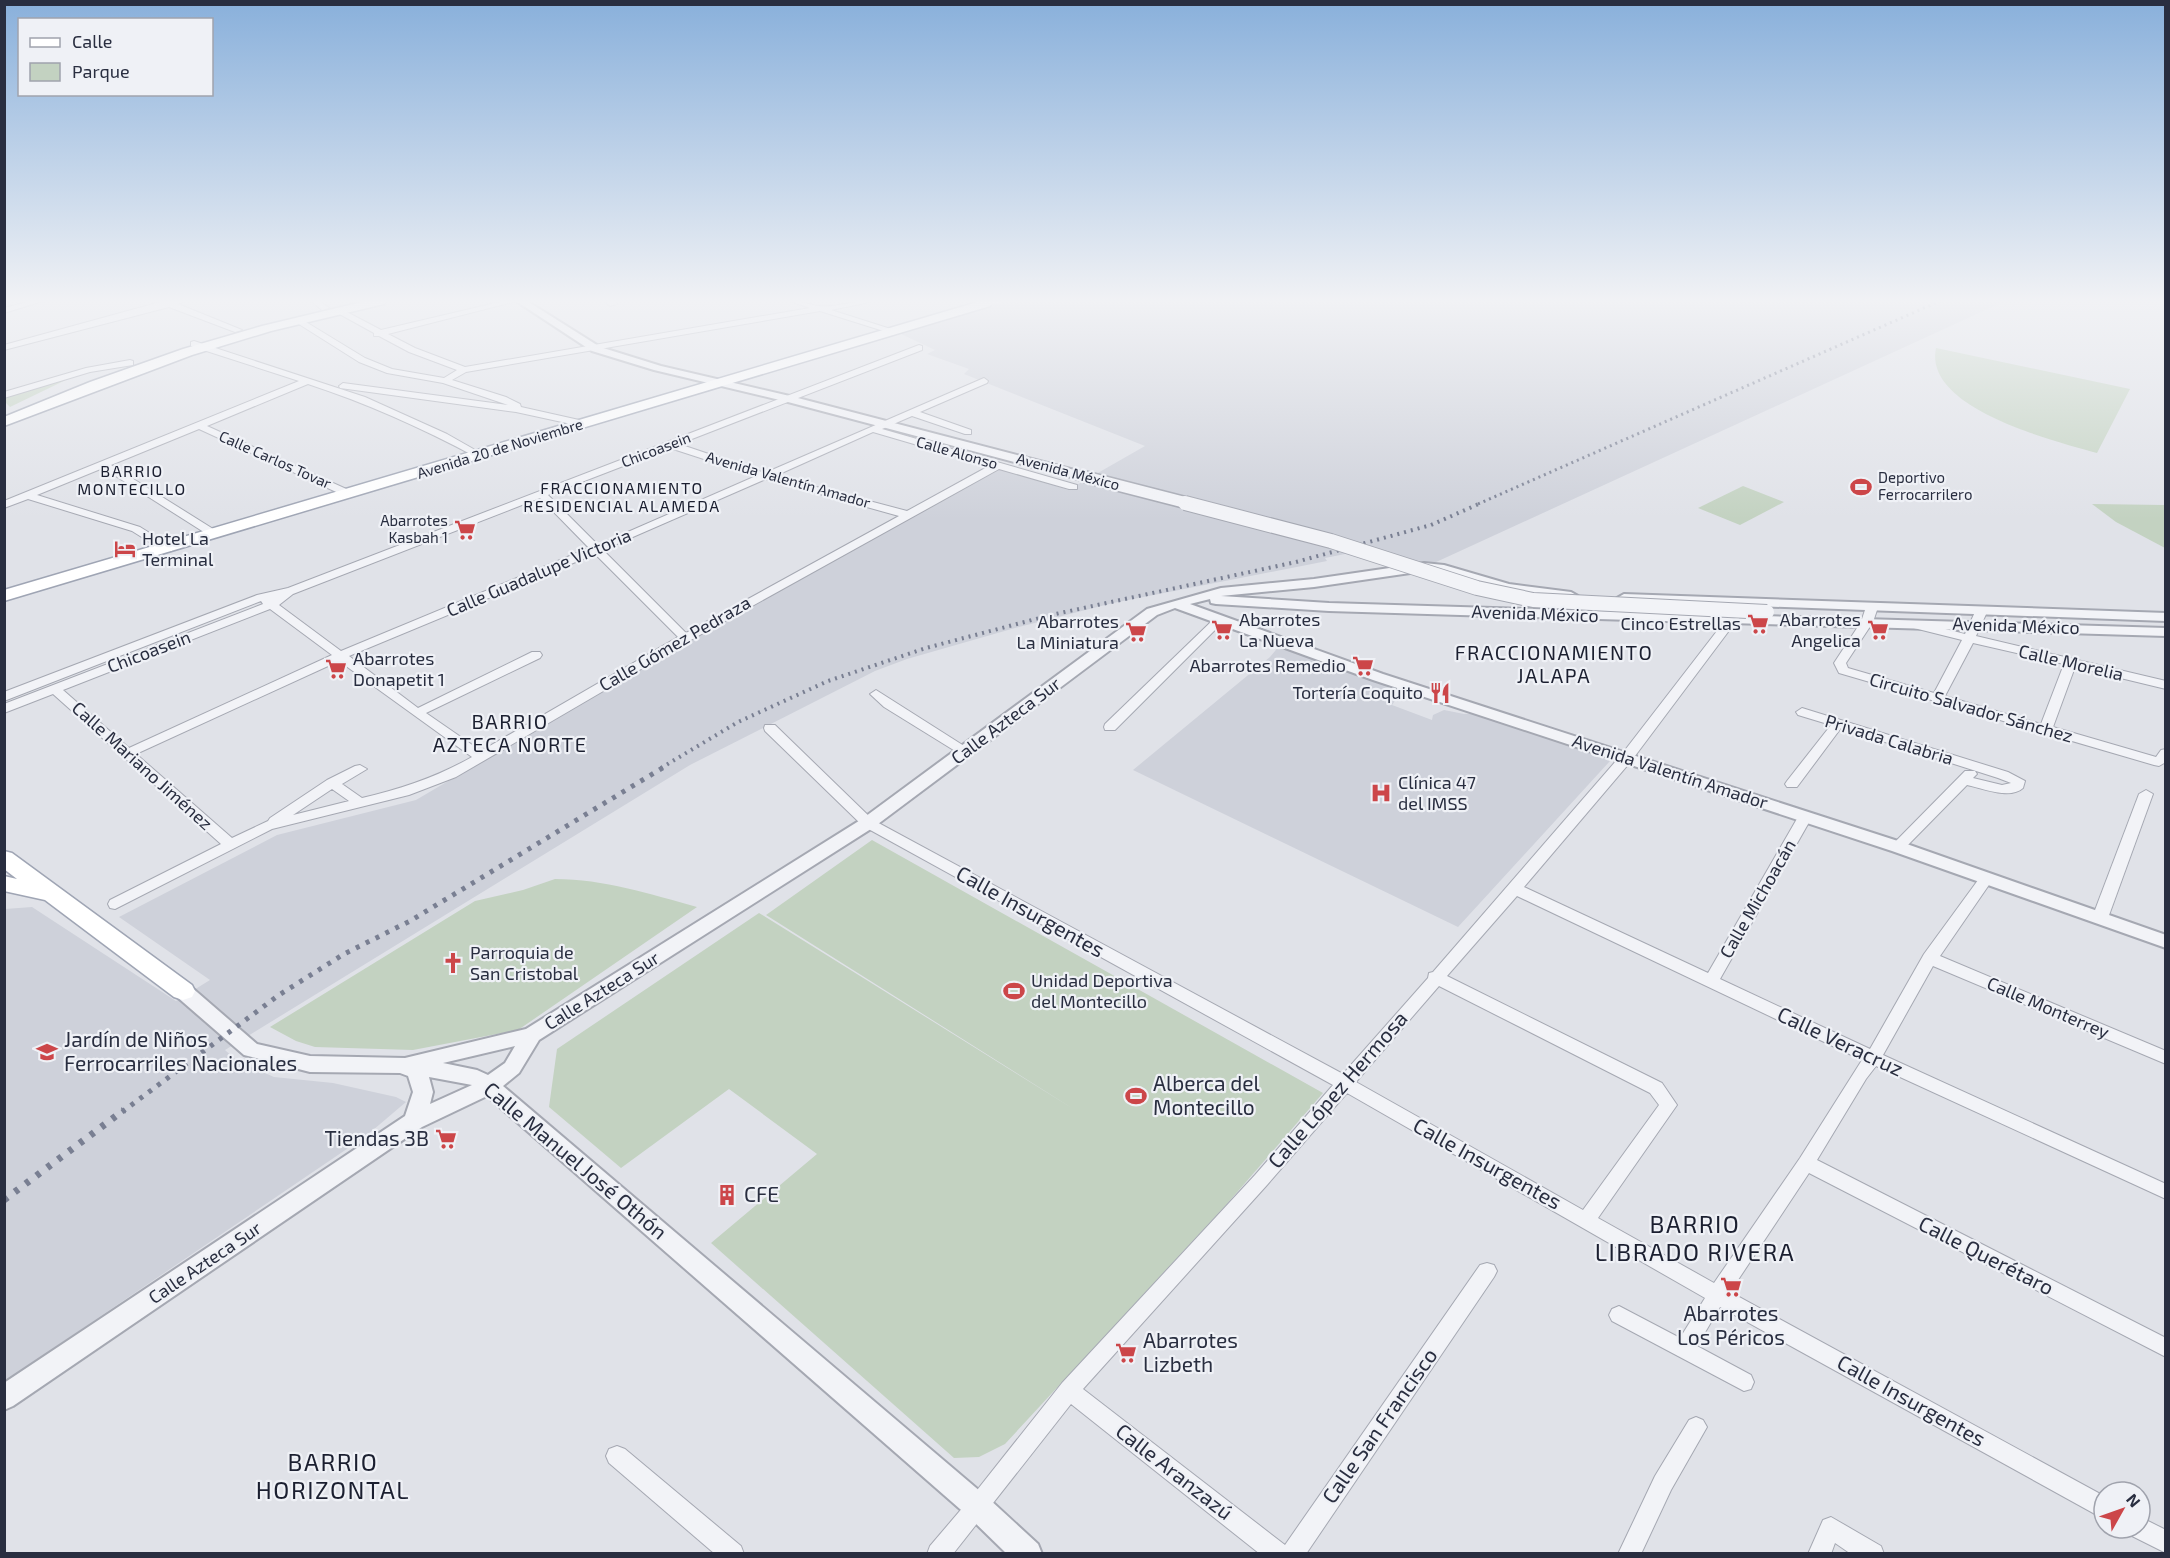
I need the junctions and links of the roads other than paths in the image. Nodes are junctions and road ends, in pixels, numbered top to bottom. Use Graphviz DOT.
graph roads {
  1 [pos="76,374"];
  2 [pos="98,374"];
  3 [pos="123,374"];
  4 [pos="286,374"];
  5 [pos="405,374"];
  6 [pos="458,374"];
  7 [pos="683,374"];
  8 [pos="754,374"];
  9 [pos="854,374"];
  10 [pos="445,381"];
  11 [pos="984,381"];
  12 [pos="311,382"];
  13 [pos="724,383"];
  14 [pos="4,395"];
  15 [pos="790,399"];
  16 [pos="4,411"];
  17 [pos="527,411"];
  18 [pos="912,412"];
  19 [pos="4,422"];
  20 [pos="585,424"];
  21 [pos="886,424"];
  22 [pos="200,426"];
  23 [pos="875,430"];
  24 [pos="968,432"];
  25 [pos="671,445"];
  26 [pos="965,445"];
  27 [pos="479,455"];
  28 [pos="104,465"];
  29 [pos="998,465"];
  30 [pos="765,476"];
  31 [pos="1078,481"];
  32 [pos="349,494"];
  33 [pos="541,494"];
  34 [pos="28,496"];
  35 [pos="4,505"];
  36 [pos="905,514"];
  37 [pos="214,534"];
  38 [pos="168,549"];
  39 [pos="595,550"];
  40 [pos="1314,583"];
  41 [pos="291,591"];
  42 [pos="4,596"];
  43 [pos="261,597"];
  44 [pos="1203,598"];
  45 [pos="273,604"];
  46 [pos="1174,604"];
  47 [pos="1329,607"];
  48 [pos="1872,607"];
  49 [pos="1807,612"];
  50 [pos="1981,612"];
  51 [pos="2138,616"];
  52 [pos="2166,617"];
  53 [pos="1218,620"];
  54 [pos="1731,620"];
  55 [pos="1867,622"];
  56 [pos="2149,631"];
  57 [pos="2166,632"];
  58 [pos="1972,633"];
  59 [pos="684,638"];
  60 [pos="536,655"];
  61 [pos="339,656"];
  62 [pos="2071,662"];
  63 [pos="2166,685"];
  64 [pos="54,688"];
  65 [pos="876,694"];
  66 [pos="4,697"];
  67 [pos="1938,697"];
  68 [pos="4,709"];
  69 [pos="1802,712"];
  70 [pos="417,713"];
  71 [pos="1838,724"];
  72 [pos="1110,727"];
  73 [pos="770,728"];
  74 [pos="2046,728"];
  75 [pos="965,751"];
  76 [pos="128,753"];
  77 [pos="2166,753"];
  78 [pos="481,757"];
  79 [pos="1627,757"];
  80 [pos="1976,767"];
  81 [pos="360,769"];
  82 [pos="1964,780"];
  83 [pos="332,783"];
  84 [pos="1792,784"];
  85 [pos="2146,794"];
  86 [pos="361,804"];
  87 [pos="1805,817"];
  88 [pos="868,823"];
  89 [pos="267,826"];
  90 [pos="230,844"];
  91 [pos="1898,847"];
  92 [pos="4,858"];
  93 [pos="1986,879"];
  94 [pos="4,883"];
  95 [pos="1515,889"];
  96 [pos="59,898"];
  97 [pos="115,904"];
  98 [pos="2100,918"];
  99 [pos="2166,942"];
  100 [pos="1930,958"];
  101 [pos="1435,977"];
  102 [pos="1711,981"];
  103 [pos="183,990"];
  104 [pos="532,1035"];
  105 [pos="1873,1058"];
  106 [pos="2166,1058"];
  107 [pos="401,1065"];
  108 [pos="1344,1083"];
  109 [pos="489,1086"];
  110 [pos="414,1121"];
  111 [pos="1806,1163"];
  112 [pos="2166,1192"];
  113 [pos="1586,1220"];
  114 [pos="1487,1271"];
  115 [pos="1717,1295"];
  116 [pos="1619,1315"];
  117 [pos="2166,1348"];
  118 [pos="1684,1349"];
  119 [pos="1744,1382"];
  120 [pos="1069,1390"];
  121 [pos="4,1398"];
  122 [pos="1695,1427"];
  123 [pos="617,1456"];
  124 [pos="2092,1501"];
  125 [pos="978,1507"];
  126 [pos="2152,1534"];
  127 [pos="2166,1542"];
  128 [pos="733,1554"];
  129 [pos="938,1554"];
  130 [pos="1028,1554"];
  131 [pos="1279,1554"];
  132 [pos="1292,1554"];
  133 [pos="1629,1554"];
  134 [pos="1818,1554"];
  135 [pos="1873,1554"];
  1 -- 14 [label="street"];
  2 -- 16 [label="main road"];
  3 -- 19 [label="main road"];
  4 -- 12 [label="street"];
  5 -- 10 [label="street"];
  6 -- 10 [label="street"];
  7 -- 13 [label="street, Calle Alonso"];
  8 -- 13 [label="main road, Avenida 20 de Noviembre"];
  9 -- 15 [label="street, Chicoasein"];
  10 -- 17 [label="street"];
  11 -- 18 [label="street, Calle Guadalupe Victoria"];
  12 -- 17 [label="street"];
  12 -- 22 [label="street"];
  12 -- 27 [label="street"];
  13 -- 15 [label="street, Calle Alonso"];
  13 -- 20 [label="main road, Avenida 20 de Noviembre"];
  15 -- 21 [label="street, Calle Alonso"];
  15 -- 25 [label="street, Chicoasein"];
  17 -- 20 [label="street"];
  18 -- 21 [label="street, Calle Guadalupe Victoria"];
  18 -- 24 [label="street"];
  20 -- 27 [label="main road, Avenida 20 de Noviembre"];
  21 -- 23 [label="street, Calle Guadalupe Victoria"];
  21 -- 26 [label="street, Calle Alonso"];
  22 -- 28 [label="street"];
  22 -- 32 [label="street, Calle Carlos Tovar"];
  23 -- 29 [label="street, Calle Alonso"];
  23 -- 30 [label="street, Calle Guadalupe Victoria"];
  25 -- 30 [label="street, Avenida Valentín Amador"];
  25 -- 33 [label="street, Chicoasein"];
  26 -- 31 [label="street, Avenida México"];
  27 -- 32 [label="main road, Avenida 20 de Noviembre"];
  28 -- 34 [label="street"];
  28 -- 37 [label="street"];
  29 -- 31 [label="street, Calle Alonso"];
  29 -- 36 [label="street, Calle Gómez Pedraza"];
  30 -- 36 [label="street, Avenida Valentín Amador"];
  30 -- 39 [label="street, Calle Guadalupe Victoria"];
  31 -- 49 [label="street, Avenida México, bridge"];
  32 -- 37 [label="main road, Avenida 20 de Noviembre"];
  33 -- 39 [label="street"];
  33 -- 41 [label="street, Chicoasein"];
  34 -- 35 [label="street"];
  34 -- 38 [label="street"];
  36 -- 59 [label="street, Calle Gómez Pedraza"];
  37 -- 38 [label="main road, Avenida 20 de Noviembre"];
  38 -- 42 [label="main road, Avenida 20 de Noviembre"];
  39 -- 59 [label="street"];
  39 -- 61 [label="street, Calle Guadalupe Victoria"];
  40 -- 44 [label="street, Avenida México"];
  40 -- 47 [label="street"];
  40 -- 48 [label="street, Avenida México"];
  41 -- 43 [label="street, Chicoasein"];
  41 -- 45 [label="street, Chicoasein"];
  43 -- 45 [label="street"];
  43 -- 66 [label="street, Chicoasein"];
  44 -- 46 [label="street, Avenida México"];
  44 -- 47 [label="street, Avenida México"];
  45 -- 61 [label="street"];
  45 -- 64 [label="street, Chicoasein"];
  46 -- 53 [label="street, Avenida Valentín Amador"];
  46 -- 75 [label="street, Calle Azteca Sur"];
  47 -- 54 [label="street, Avenida México"];
  48 -- 49 [label="street, Avenida México"];
  48 -- 50 [label="street, Avenida México"];
  48 -- 55 [label="street, Circuito Salvador Sánchez"];
  49 -- 55 [label="street, Avenida México"];
  50 -- 51 [label="street, Avenida México"];
  50 -- 58 [label="street"];
  51 -- 52 [label="street, Avenida México"];
  51 -- 56 [label="street"];
  53 -- 72 [label="street"];
  53 -- 79 [label="street, Avenida Valentín Amador"];
  54 -- 55 [label="street, Avenida México"];
  54 -- 79 [label="street, Calle López Hermosa"];
  55 -- 58 [label="street, Avenida México"];
  55 -- 67 [label="street, Circuito Salvador Sánchez"];
  56 -- 57 [label="street, Avenida México"];
  56 -- 58 [label="street, Avenida México"];
  58 -- 62 [label="street, Calle Morelia"];
  58 -- 67 [label="street"];
  59 -- 78 [label="street, Calle Gómez Pedraza"];
  60 -- 70 [label="street"];
  61 -- 70 [label="street"];
  61 -- 76 [label="street, Calle Guadalupe Victoria"];
  62 -- 63 [label="street, Calle Morelia"];
  62 -- 74 [label="street"];
  64 -- 68 [label="street, Chicoasein"];
  64 -- 76 [label="street, Calle Mariano Jiménez"];
  65 -- 75 [label="street"];
  67 -- 74 [label="street, Circuito Salvador Sánchez"];
  69 -- 71 [label="street, Privada Calabria"];
  70 -- 78 [label="street"];
  71 -- 80 [label="street, Privada Calabria"];
  71 -- 84 [label="street"];
  73 -- 88 [label="street, Calle Insurgentes"];
  74 -- 77 [label="street, Circuito Salvador Sánchez"];
  75 -- 88 [label="street, Calle Azteca Sur"];
  76 -- 90 [label="street, Calle Mariano Jiménez"];
  78 -- 86 [label="street, Calle Gómez Pedraza"];
  79 -- 87 [label="street, Avenida Valentín Amador"];
  79 -- 95 [label="street, Calle López Hermosa"];
  80 -- 82 [label="street, Privada Calabria"];
  80 -- 82 [label="street, Privada Calabria"];
  81 -- 83 [label="street"];
  82 -- 91 [label="street, Privada Calabria"];
  83 -- 86 [label="street"];
  83 -- 89 [label="street"];
  85 -- 98 [label="street"];
  86 -- 89 [label="street, Calle Gómez Pedraza"];
  87 -- 91 [label="street, Avenida Valentín Amador"];
  87 -- 102 [label="street, Calle Michoacán"];
  88 -- 104 [label="street, Calle Azteca Sur"];
  88 -- 108 [label="street, Calle Insurgentes"];
  89 -- 90 [label="street, Calle Gómez Pedraza"];
  90 -- 97 [label="street, Calle Gómez Pedraza"];
  91 -- 93 [label="street, Avenida Valentín Amador"];
  92 -- 96 [label="main road, Calle Manuel José Othón"];
  93 -- 98 [label="street, Avenida Valentín Amador"];
  93 -- 100 [label="street"];
  94 -- 96 [label="main road"];
  95 -- 101 [label="street, Calle López Hermosa"];
  95 -- 102 [label="street, Calle Veracruz"];
  96 -- 103 [label="main road, Calle Manuel José Othón"];
  98 -- 99 [label="street, Avenida Valentín Amador"];
  100 -- 105 [label="street"];
  100 -- 106 [label="street, Calle Monterrey"];
  101 -- 108 [label="street, Calle López Hermosa"];
  101 -- 113 [label="street"];
  102 -- 105 [label="street, Calle Veracruz"];
  103 -- 107 [label="street, Calle Manuel José Othón"];
  104 -- 107 [label="street"];
  104 -- 109 [label="street, Calle Azteca Sur"];
  105 -- 111 [label="street"];
  105 -- 112 [label="street, Calle Veracruz"];
  107 -- 109 [label="street, Calle Manuel José Othón"];
  107 -- 110 [label="street"];
  108 -- 113 [label="street, Calle Insurgentes"];
  108 -- 120 [label="street, Calle López Hermosa"];
  109 -- 110 [label="street, Calle Azteca Sur"];
  109 -- 125 [label="street, Calle Manuel José Othón"];
  110 -- 121 [label="street, Calle Azteca Sur"];
  111 -- 115 [label="street"];
  111 -- 117 [label="street, Calle Querétaro"];
  113 -- 115 [label="street, Calle Insurgentes"];
  114 -- 132 [label="street, Calle San Francisco"];
  115 -- 118 [label="street"];
  115 -- 124 [label="street, Calle Insurgentes"];
  116 -- 118 [label="street"];
  118 -- 119 [label="street"];
  120 -- 125 [label="street, Calle López Hermosa"];
  120 -- 131 [label="street, Calle Aranzazú"];
  122 -- 133 [label="street"];
  123 -- 128 [label="street"];
  125 -- 129 [label="street, Calle López Hermosa"];
  125 -- 130 [label="street, Calle Manuel José Othón"];
  126 -- 127 [label="street"];
  134 -- 135 [label="street"];
}
